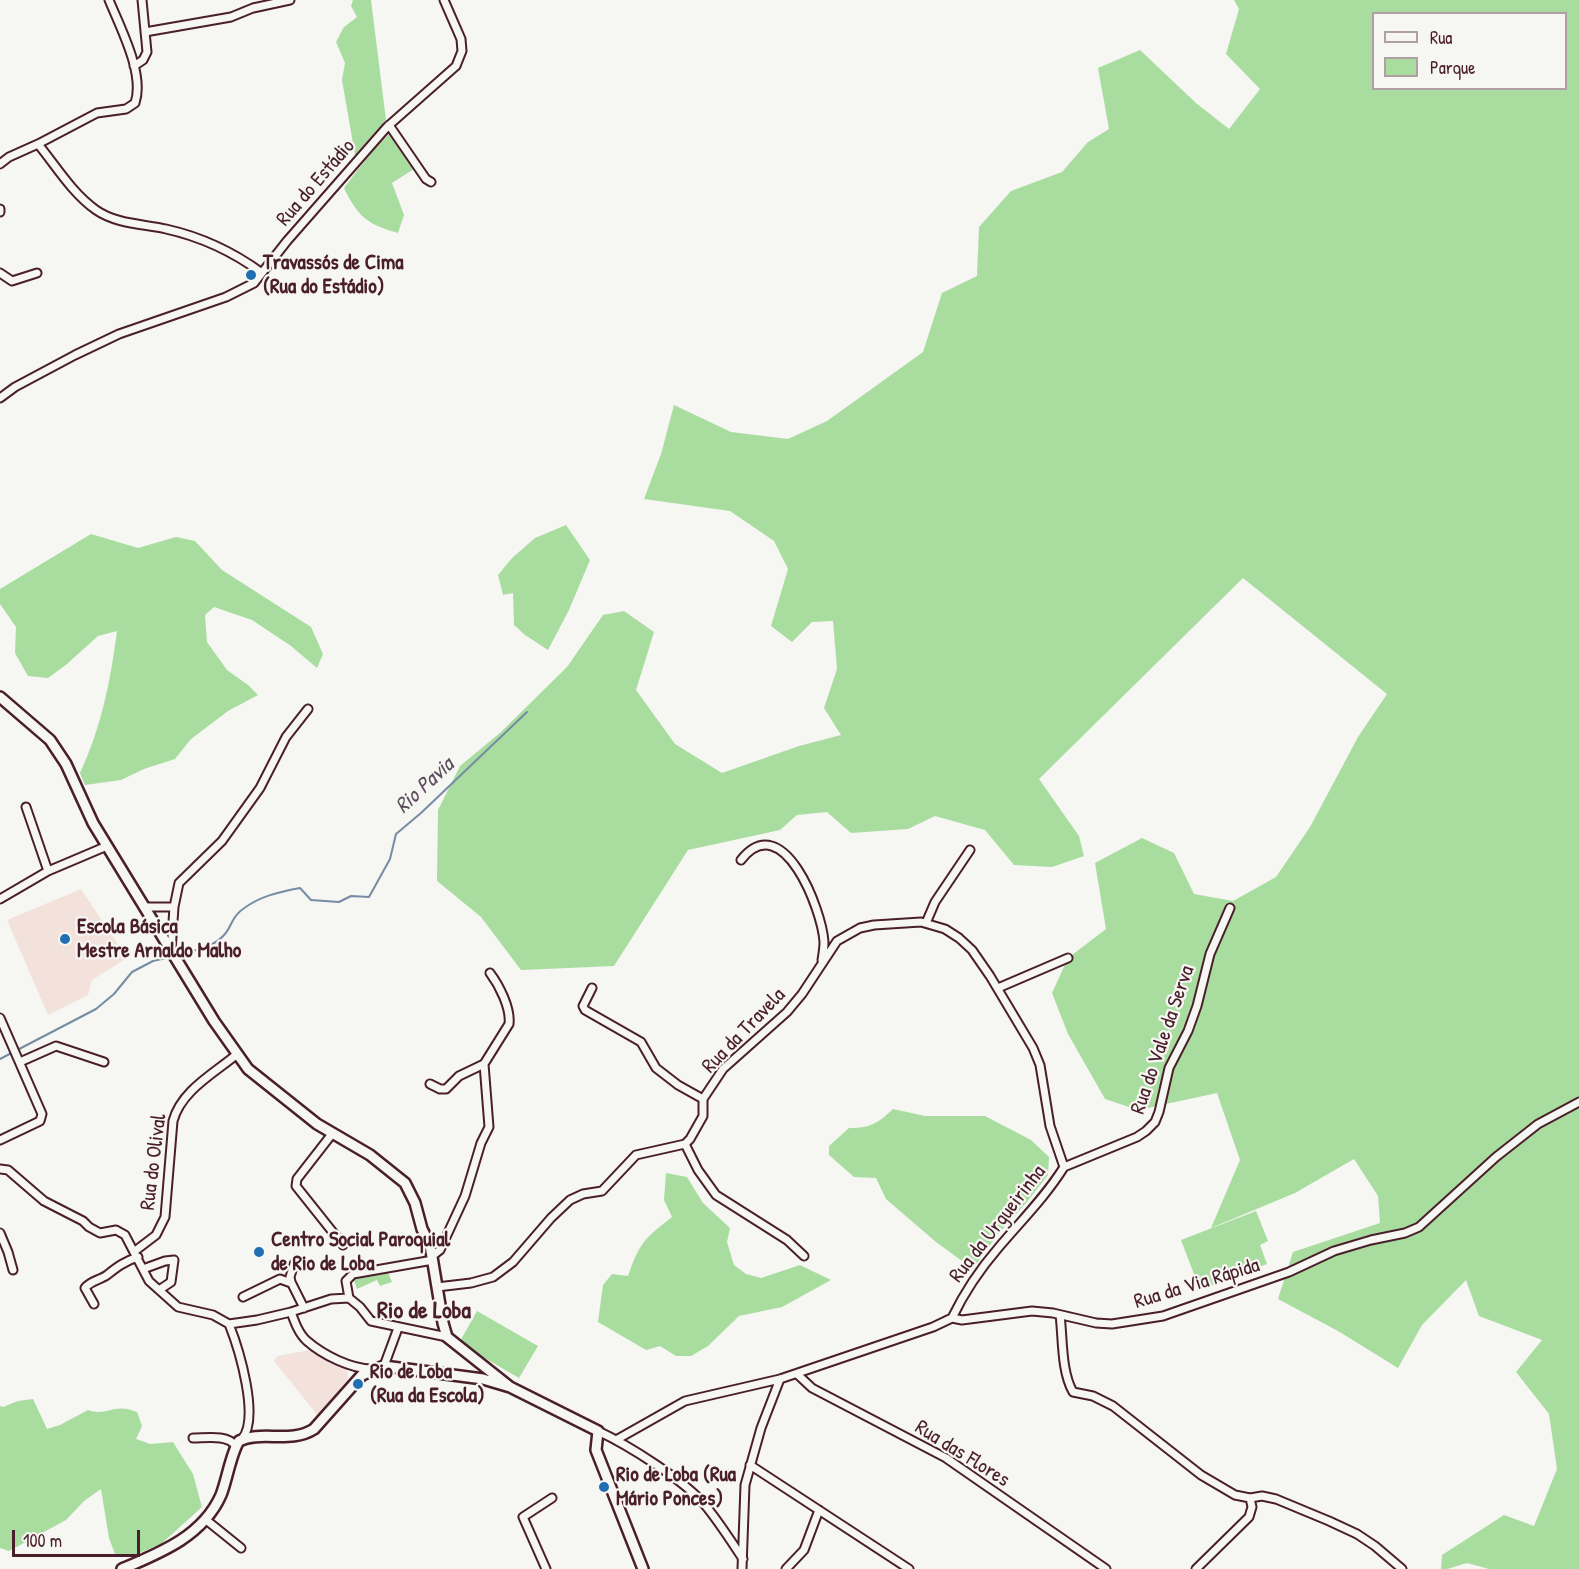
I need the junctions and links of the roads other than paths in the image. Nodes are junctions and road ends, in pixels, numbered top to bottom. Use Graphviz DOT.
graph roads {
  1 [pos="109,0"];
  2 [pos="142,0"];
  3 [pos="290,0"];
  4 [pos="445,0"];
  5 [pos="145,32"];
  6 [pos="134,66"];
  7 [pos="389,125"];
  8 [pos="38,144"];
  9 [pos="0,164"];
  10 [pos="431,182"];
  11 [pos="0,273"];
  12 [pos="37,273"];
  13 [pos="262,273"];
  14 [pos="0,398"];
  15 [pos="0,697"];
  16 [pos="308,709"];
  17 [pos="26,807"];
  18 [pos="107,846"];
  19 [pos="970,850"];
  20 [pos="741,860"];
  21 [pos="48,871"];
  22 [pos="0,899"];
  23 [pos="144,907"];
  24 [pos="174,907"];
  25 [pos="1230,908"];
  26 [pos="926,923"];
  27 [pos="171,951"];
  28 [pos="1068,958"];
  29 [pos="822,963"];
  30 [pos="490,973"];
  31 [pos="592,988"];
  32 [pos="998,988"];
  33 [pos="0,1018"];
  34 [pos="236,1055"];
  35 [pos="20,1062"];
  36 [pos="104,1062"];
  37 [pos="484,1064"];
  38 [pos="430,1084"];
  39 [pos="704,1099"];
  40 [pos="1579,1102"];
  41 [pos="332,1134"];
  42 [pos="0,1140"];
  43 [pos="685,1144"];
  44 [pos="1064,1167"];
  45 [pos="0,1169"];
  46 [pos="0,1233"];
  47 [pos="343,1245"];
  48 [pos="136,1254"];
  49 [pos="804,1256"];
  50 [pos="432,1258"];
  51 [pos="294,1264"];
  52 [pos="144,1269"];
  53 [pos="13,1270"];
  54 [pos="291,1283"];
  55 [pos="437,1287"];
  56 [pos="159,1290"];
  57 [pos="243,1297"];
  58 [pos="349,1298"];
  59 [pos="94,1304"];
  60 [pos="304,1308"];
  61 [pos="291,1312"];
  62 [pos="1060,1315"];
  63 [pos="952,1318"];
  64 [pos="229,1324"];
  65 [pos="398,1328"];
  66 [pos="447,1337"];
  67 [pos="470,1357"];
  68 [pos="384,1366"];
  69 [pos="374,1369"];
  70 [pos="487,1370"];
  71 [pos="796,1374"];
  72 [pos="483,1379"];
  73 [pos="780,1379"];
  74 [pos="510,1387"];
  75 [pos="598,1431"];
  76 [pos="193,1438"];
  77 [pos="616,1440"];
  78 [pos="239,1443"];
  79 [pos="750,1465"];
  80 [pos="552,1498"];
  81 [pos="1250,1498"];
  82 [pos="819,1510"];
  83 [pos="205,1519"];
  84 [pos="241,1548"];
  85 [pos="743,1559"];
  86 [pos="122,1569"];
  87 [pos="546,1569"];
  88 [pos="643,1569"];
  89 [pos="742,1569"];
  90 [pos="786,1569"];
  91 [pos="909,1569"];
  92 [pos="1106,1569"];
  93 [pos="1196,1569"];
  94 [pos="1402,1569"];
  1 -- 6 [label="street"];
  2 -- 5 [label="street"];
  3 -- 5 [label="street"];
  4 -- 7 [label="street, Rua do Estádio"];
  5 -- 6 [label="street"];
  6 -- 8 [label="street"];
  7 -- 10 [label="street"];
  7 -- 13 [label="street, Rua do Estádio"];
  8 -- 9 [label="street"];
  8 -- 13 [label="street"];
  11 -- 12 [label="street"];
  13 -- 14 [label="street, Rua do Estádio"];
  15 -- 18 [label="street"];
  16 -- 24 [label="street"];
  17 -- 21 [label="street"];
  18 -- 21 [label="street"];
  18 -- 23 [label="street"];
  19 -- 26 [label="street"];
  20 -- 29 [label="street"];
  21 -- 22 [label="street"];
  23 -- 24 [label="street"];
  23 -- 27 [label="street"];
  24 -- 27 [label="street"];
  25 -- 44 [label="street, Rua do Vale da Serva"];
  26 -- 29 [label="street, Rua da Urgueirinha"];
  26 -- 32 [label="street, Rua da Urgueirinha"];
  27 -- 34 [label="street"];
  28 -- 32 [label="street"];
  29 -- 39 [label="street, Rua da Travela"];
  30 -- 37 [label="street"];
  31 -- 39 [label="street"];
  32 -- 44 [label="street, Rua da Urgueirinha"];
  33 -- 35 [label="street"];
  34 -- 41 [label="street"];
  34 -- 48 [label="street, Rua do Olival"];
  35 -- 36 [label="street"];
  35 -- 42 [label="street"];
  37 -- 38 [label="street"];
  37 -- 50 [label="street"];
  39 -- 43 [label="street, Rua da Travela"];
  40 -- 62 [label="street, Rua da Via Rápida"];
  41 -- 47 [label="street"];
  41 -- 50 [label="street"];
  43 -- 49 [label="street"];
  43 -- 55 [label="street"];
  44 -- 63 [label="street, Rua da Urgueirinha"];
  45 -- 48 [label="street"];
  46 -- 53 [label="street"];
  48 -- 52 [label="street"];
  48 -- 59 [label="street, Rua do Olival"];
  50 -- 55 [label="street"];
  50 -- 58 [label="street"];
  51 -- 54 [label="street"];
  52 -- 56 [label="street"];
  52 -- 56 [label="street"];
  54 -- 57 [label="street"];
  54 -- 60 [label="street"];
  55 -- 66 [label="street"];
  56 -- 64 [label="street"];
  58 -- 60 [label="street"];
  58 -- 65 [label="street"];
  60 -- 61 [label="street"];
  61 -- 64 [label="street"];
  61 -- 69 [label="street"];
  62 -- 63 [label="street, Rua da Via Rápida"];
  62 -- 81 [label="street"];
  63 -- 71 [label="street, Rua da Via Rápida"];
  64 -- 78 [label="street"];
  65 -- 66 [label="street"];
  65 -- 68 [label="street"];
  66 -- 67 [label="street"];
  67 -- 70 [label="street"];
  67 -- 72 [label="street"];
  68 -- 69 [label="street"];
  68 -- 72 [label="street"];
  69 -- 78 [label="street"];
  70 -- 72 [label="street"];
  70 -- 74 [label="street"];
  71 -- 73 [label="street, Rua da Via Rápida"];
  71 -- 92 [label="street, Rua das Flores"];
  72 -- 74 [label="street"];
  73 -- 77 [label="street, Rua da Via Rápida"];
  73 -- 79 [label="street"];
  74 -- 75 [label="street"];
  75 -- 77 [label="street"];
  75 -- 88 [label="street"];
  76 -- 78 [label="street"];
  77 -- 85 [label="street"];
  78 -- 83 [label="street"];
  79 -- 82 [label="street"];
  79 -- 85 [label="street"];
  80 -- 87 [label="street"];
  81 -- 93 [label="street"];
  81 -- 94 [label="street"];
  82 -- 90 [label="street"];
  82 -- 91 [label="street"];
  83 -- 84 [label="street"];
  83 -- 86 [label="street"];
  85 -- 89 [label="street"];
}
